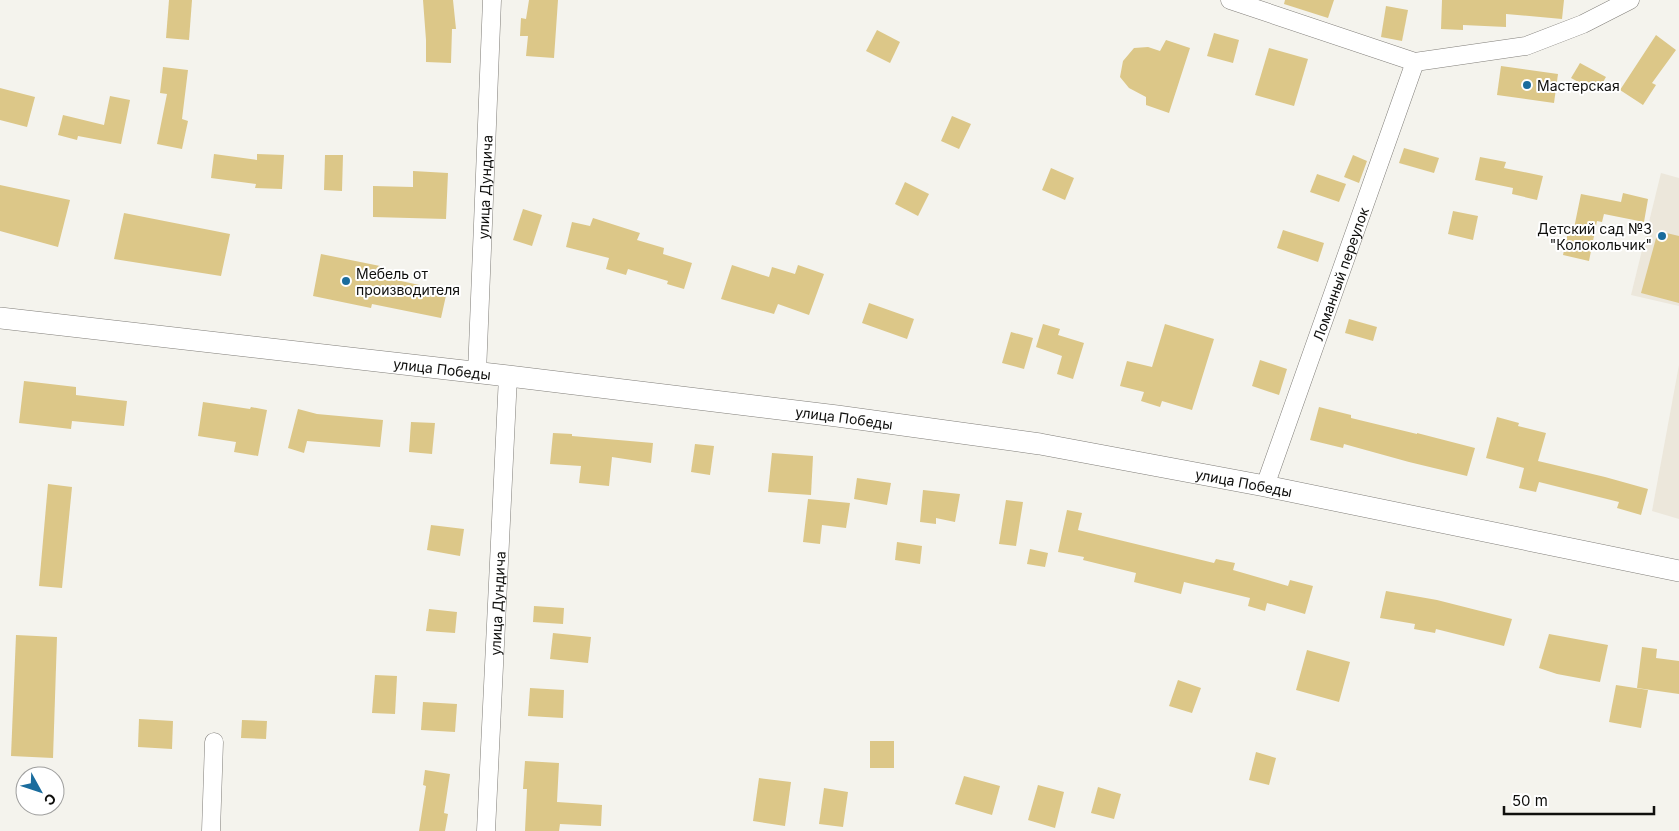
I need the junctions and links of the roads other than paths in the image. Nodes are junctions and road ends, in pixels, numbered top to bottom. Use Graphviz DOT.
graph roads {
  1 [pos="492,0"];
  2 [pos="1230,0"];
  3 [pos="1630,0"];
  4 [pos="1415,62"];
  5 [pos="0,318"];
  6 [pos="476,373"];
  7 [pos="508,376"];
  8 [pos="1265,486"];
  9 [pos="1679,571"];
  10 [pos="214,742"];
  11 [pos="211,831"];
  12 [pos="486,831"];
  1 -- 6 [label="street, улица Дундича"];
  2 -- 4 [label="street"];
  3 -- 4 [label="street"];
  4 -- 8 [label="street, Ломанный переулок"];
  5 -- 6 [label="street, улица Победы"];
  6 -- 7 [label="street, улица Победы"];
  7 -- 8 [label="street, улица Победы"];
  7 -- 12 [label="street, улица Дундича"];
  8 -- 9 [label="street, улица Победы"];
  10 -- 11 [label="street"];
}
